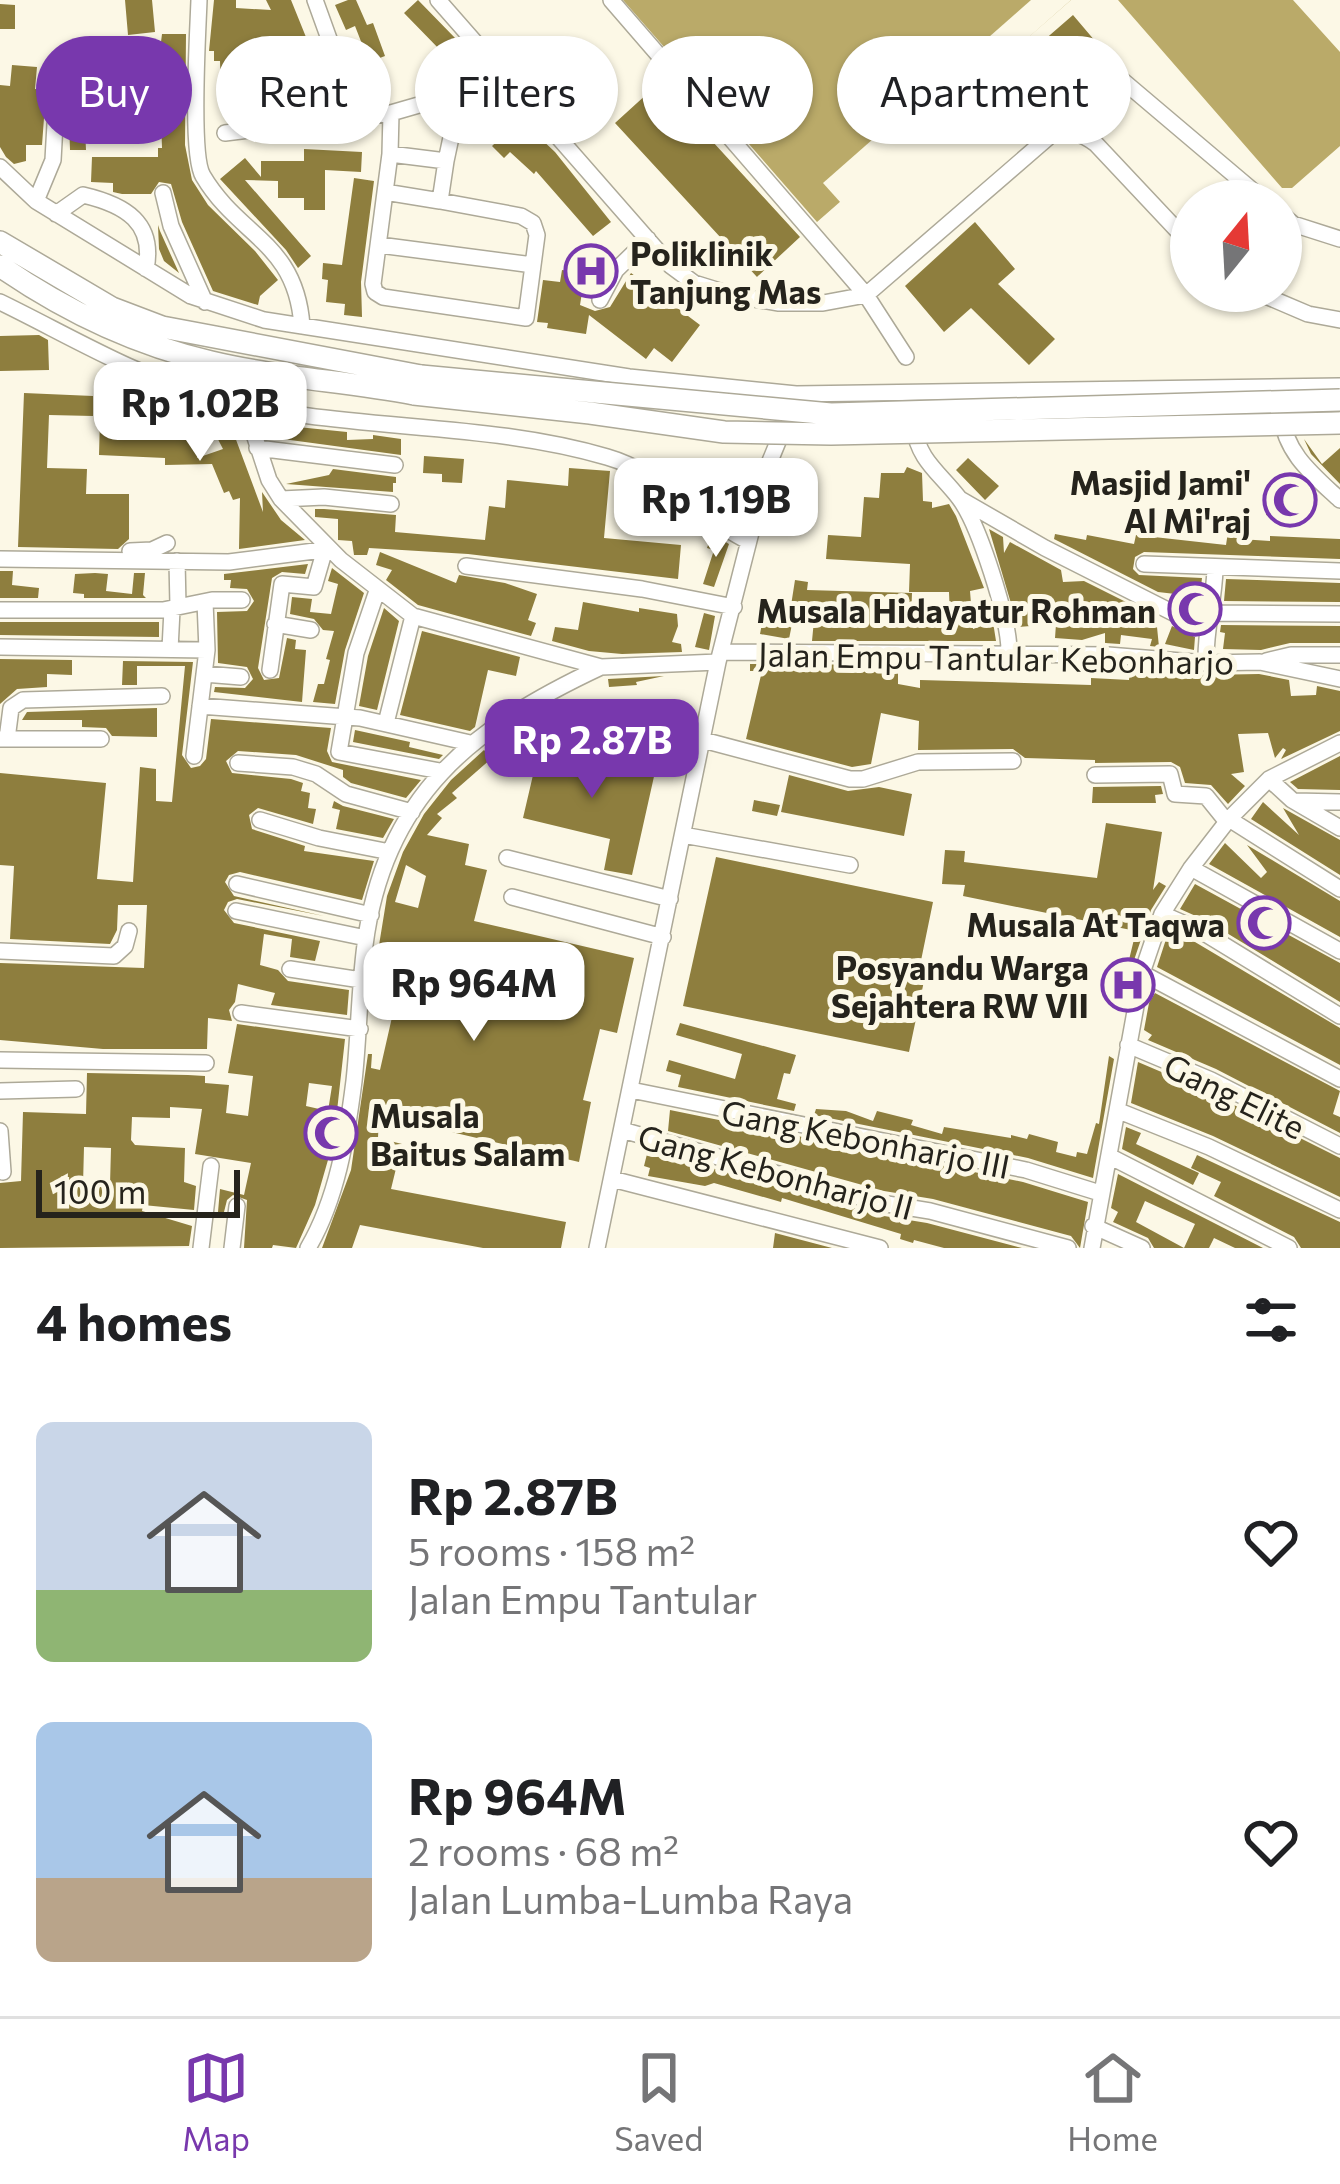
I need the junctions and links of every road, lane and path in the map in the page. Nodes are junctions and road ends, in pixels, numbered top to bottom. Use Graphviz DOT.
graph roads {
  1 [pos="200,0"];
  2 [pos="314,0"];
  3 [pos="438,0"];
  4 [pos="611,0"];
  5 [pos="327,36"];
  6 [pos="470,36"];
  7 [pos="1131,88"];
  8 [pos="415,106"];
  9 [pos="391,112"];
  10 [pos="54,144"];
  11 [pos="390,144"];
  12 [pos="450,144"];
  13 [pos="565,144"];
  14 [pos="390,154"];
  15 [pos="446,161"];
  16 [pos="0,167"];
  17 [pos="1240,180"];
  18 [pos="386,192"];
  19 [pos="163,193"];
  20 [pos="36,201"];
  21 [pos="440,201"];
  22 [pos="56,214"];
  23 [pos="1170,222"];
  24 [pos="1302,226"];
  25 [pos="648,238"];
  26 [pos="1340,239"];
  27 [pos="0,242"];
  28 [pos="379,245"];
  29 [pos="533,265"];
  30 [pos="0,266"];
  31 [pos="146,269"];
  32 [pos="866,295"];
  33 [pos="600,300"];
  34 [pos="0,302"];
  35 [pos="205,302"];
  36 [pos="1302,311"];
  37 [pos="1340,320"];
  38 [pos="302,326"];
  39 [pos="906,357"];
  40 [pos="417,385"];
  41 [pos="1340,386"];
  42 [pos="1278,387"];
  43 [pos="910,391"];
  44 [pos="796,394"];
  45 [pos="1340,400"];
  46 [pos="244,404"];
  47 [pos="1340,423"];
  48 [pos="257,448"];
  49 [pos="395,465"];
  50 [pos="281,499"];
  51 [pos="960,499"];
  52 [pos="1340,500"];
  53 [pos="391,504"];
  54 [pos="748,542"];
  55 [pos="167,543"];
  56 [pos="327,549"];
  57 [pos="0,554"];
  58 [pos="177,561"];
  59 [pos="1144,564"];
  60 [pos="466,566"];
  61 [pos="1215,569"];
  62 [pos="1340,571"];
  63 [pos="377,591"];
  64 [pos="242,600"];
  65 [pos="205,602"];
  66 [pos="734,607"];
  67 [pos="175,608"];
  68 [pos="0,610"];
  69 [pos="1340,614"];
  70 [pos="413,616"];
  71 [pos="1208,621"];
  72 [pos="275,624"];
  73 [pos="310,631"];
  74 [pos="0,647"];
  75 [pos="170,649"];
  76 [pos="207,650"];
  77 [pos="1009,652"];
  78 [pos="1340,656"];
  79 [pos="720,657"];
  80 [pos="1259,662"];
  81 [pos="1206,663"];
  82 [pos="601,667"];
  83 [pos="270,670"];
  84 [pos="204,674"];
  85 [pos="242,677"];
  86 [pos="1340,679"];
  87 [pos="162,696"];
  88 [pos="200,706"];
  89 [pos="346,717"];
  90 [pos="386,723"];
  91 [pos="4,739"];
  92 [pos="101,739"];
  93 [pos="703,740"];
  94 [pos="470,743"];
  95 [pos="1340,743"];
  96 [pos="194,756"];
  97 [pos="1013,761"];
  98 [pos="238,763"];
  99 [pos="440,771"];
  100 [pos="1096,775"];
  101 [pos="1269,779"];
  102 [pos="1292,800"];
  103 [pos="1340,802"];
  104 [pos="412,812"];
  105 [pos="260,820"];
  106 [pos="1228,821"];
  107 [pos="1340,828"];
  108 [pos="683,835"];
  109 [pos="390,852"];
  110 [pos="507,858"];
  111 [pos="850,865"];
  112 [pos="1190,868"];
  113 [pos="237,884"];
  114 [pos="1340,889"];
  115 [pos="512,897"];
  116 [pos="670,899"];
  117 [pos="236,911"];
  118 [pos="1162,914"];
  119 [pos="371,915"];
  120 [pos="128,931"];
  121 [pos="663,937"];
  122 [pos="366,938"];
  123 [pos="0,951"];
  124 [pos="1340,951"];
  125 [pos="290,969"];
  126 [pos="1142,973"];
  127 [pos="362,980"];
  128 [pos="242,1013"];
  129 [pos="1340,1016"];
  130 [pos="360,1029"];
  131 [pos="1128,1046"];
  132 [pos="0,1060"];
  133 [pos="206,1063"];
  134 [pos="1340,1079"];
  135 [pos="76,1089"];
  136 [pos="631,1090"];
  137 [pos="0,1091"];
  138 [pos="1119,1111"];
  139 [pos="622,1130"];
  140 [pos="0,1131"];
  141 [pos="317,1139"];
  142 [pos="345,1144"];
  143 [pos="1340,1146"];
  144 [pos="1109,1156"];
  145 [pos="211,1166"];
  146 [pos="3,1172"];
  147 [pos="612,1179"];
  148 [pos="1100,1193"];
  149 [pos="237,1206"];
  150 [pos="1340,1210"];
  151 [pos="1094,1226"];
  152 [pos="856,1244"];
  153 [pos="201,1248"];
  154 [pos="232,1248"];
  155 [pos="308,1248"];
  156 [pos="597,1248"];
  157 [pos="880,1248"];
  158 [pos="1068,1248"];
  159 [pos="1092,1248"];
  160 [pos="1142,1248"];
  161 [pos="1288,1248"];
  1 -- 38 [label="street"];
  2 -- 5 [label="street"];
  3 -- 6 [label="street"];
  4 -- 32 [label="street"];
  7 -- 17 [label="street"];
  8 -- 9 [label="street"];
  10 -- 20 [label="street"];
  11 -- 14 [label="street"];
  12 -- 15 [label="street"];
  13 -- 25 [label="street"];
  14 -- 15 [label="street"];
  14 -- 18 [label="street"];
  15 -- 21 [label="street"];
  16 -- 20 [label="street"];
  18 -- 21 [label="street"];
  18 -- 28 [label="street"];
  19 -- 35 [label="street"];
  20 -- 22 [label="street"];
  21 -- 29 [label="street"];
  22 -- 31 [label="street"];
  22 -- 31 [label="street"];
  23 -- 32 [label="street"];
  24 -- 26 [label="street"];
  25 -- 32 [label="street"];
  25 -- 33 [label="street"];
  27 -- 40 [label="highway"];
  28 -- 29 [label="street"];
  28 -- 29 [label="street"];
  30 -- 40 [label="highway"];
  31 -- 35 [label="street"];
  32 -- 39 [label="street"];
  34 -- 46 [label="street"];
  35 -- 38 [label="street"];
  36 -- 37 [label="street"];
  38 -- 44 [label="street"];
  40 -- 45 [label="highway, bridge"];
  40 -- 47 [label="highway, bridge"];
  41 -- 42 [label="street"];
  42 -- 43 [label="street"];
  42 -- 52 [label="street"];
  43 -- 44 [label="street"];
  43 -- 51 [label="street"];
  44 -- 54 [label="street"];
  46 -- 48 [label="street"];
  46 -- 54 [label="street"];
  48 -- 49 [label="street"];
  48 -- 50 [label="street"];
  50 -- 53 [label="street"];
  50 -- 56 [label="street"];
  51 -- 71 [label="street"];
  51 -- 77 [label="street"];
  54 -- 66 [label="street"];
  55 -- 57 [label="street"];
  56 -- 58 [label="street"];
  56 -- 63 [label="street"];
  56 -- 72 [label="street"];
  57 -- 58 [label="street"];
  58 -- 67 [label="street"];
  59 -- 61 [label="street"];
  60 -- 66 [label="street"];
  61 -- 62 [label="street"];
  61 -- 71 [label="street"];
  63 -- 70 [label="street"];
  63 -- 89 [label="street"];
  64 -- 65 [label="street"];
  65 -- 67 [label="street"];
  65 -- 76 [label="street"];
  66 -- 79 [label="street"];
  67 -- 68 [label="street"];
  67 -- 75 [label="street"];
  69 -- 71 [label="street"];
  70 -- 82 [label="street"];
  70 -- 90 [label="street"];
  71 -- 81 [label="street"];
  72 -- 73 [label="street"];
  72 -- 83 [label="street"];
  74 -- 75 [label="street"];
  75 -- 76 [label="street"];
  76 -- 84 [label="street"];
  77 -- 79 [label="street, Jalan Empu Tantular Kebonharjo"];
  77 -- 81 [label="street, Jalan Empu Tantular Kebonharjo"];
  78 -- 80 [label="street"];
  79 -- 82 [label="street, Jalan Empu Tantular Kebonharjo"];
  79 -- 93 [label="street"];
  80 -- 81 [label="street, Jalan Empu Tantular Kebonharjo"];
  80 -- 86 [label="street, Jalan Empu Tantular Kebonharjo"];
  82 -- 94 [label="street"];
  84 -- 85 [label="street"];
  84 -- 88 [label="street"];
  87 -- 91 [label="street"];
  88 -- 89 [label="street"];
  88 -- 96 [label="street"];
  89 -- 90 [label="street"];
  89 -- 99 [label="street"];
  90 -- 94 [label="street"];
  91 -- 92 [label="street"];
  93 -- 97 [label="street"];
  93 -- 108 [label="street"];
  94 -- 99 [label="street"];
  95 -- 101 [label="street"];
  98 -- 104 [label="street"];
  99 -- 104 [label="street"];
  100 -- 106 [label="street"];
  101 -- 102 [label="street"];
  101 -- 106 [label="street"];
  102 -- 103 [label="street"];
  102 -- 107 [label="street"];
  104 -- 109 [label="street"];
  105 -- 109 [label="street"];
  106 -- 112 [label="street"];
  106 -- 114 [label="street"];
  108 -- 111 [label="street"];
  108 -- 116 [label="street"];
  109 -- 119 [label="street"];
  110 -- 116 [label="street"];
  112 -- 118 [label="street"];
  112 -- 124 [label="street"];
  113 -- 119 [label="street"];
  115 -- 121 [label="street"];
  116 -- 121 [label="street"];
  117 -- 122 [label="street"];
  118 -- 126 [label="street"];
  118 -- 129 [label="street"];
  119 -- 122 [label="street"];
  120 -- 123 [label="street"];
  121 -- 136 [label="street"];
  122 -- 127 [label="street"];
  125 -- 127 [label="street"];
  126 -- 131 [label="street"];
  126 -- 134 [label="street"];
  127 -- 130 [label="street"];
  128 -- 130 [label="street"];
  130 -- 142 [label="street"];
  131 -- 138 [label="street"];
  131 -- 143 [label="street, Gang Elite"];
  132 -- 133 [label="street"];
  135 -- 137 [label="street"];
  136 -- 139 [label="street"];
  136 -- 148 [label="street, Gang Kebonharjo III"];
  138 -- 144 [label="street"];
  138 -- 150 [label="street"];
  139 -- 147 [label="street"];
  139 -- 158 [label="street, Gang Kebonharjo II"];
  140 -- 146 [label="street"];
  141 -- 142 [label="street"];
  142 -- 155 [label="street"];
  144 -- 148 [label="street"];
  144 -- 161 [label="street"];
  145 -- 153 [label="street"];
  147 -- 152 [label="street"];
  147 -- 156 [label="street"];
  148 -- 151 [label="street"];
  149 -- 154 [label="street"];
  151 -- 159 [label="street"];
  151 -- 160 [label="street"];
  152 -- 157 [label="street"];
}
